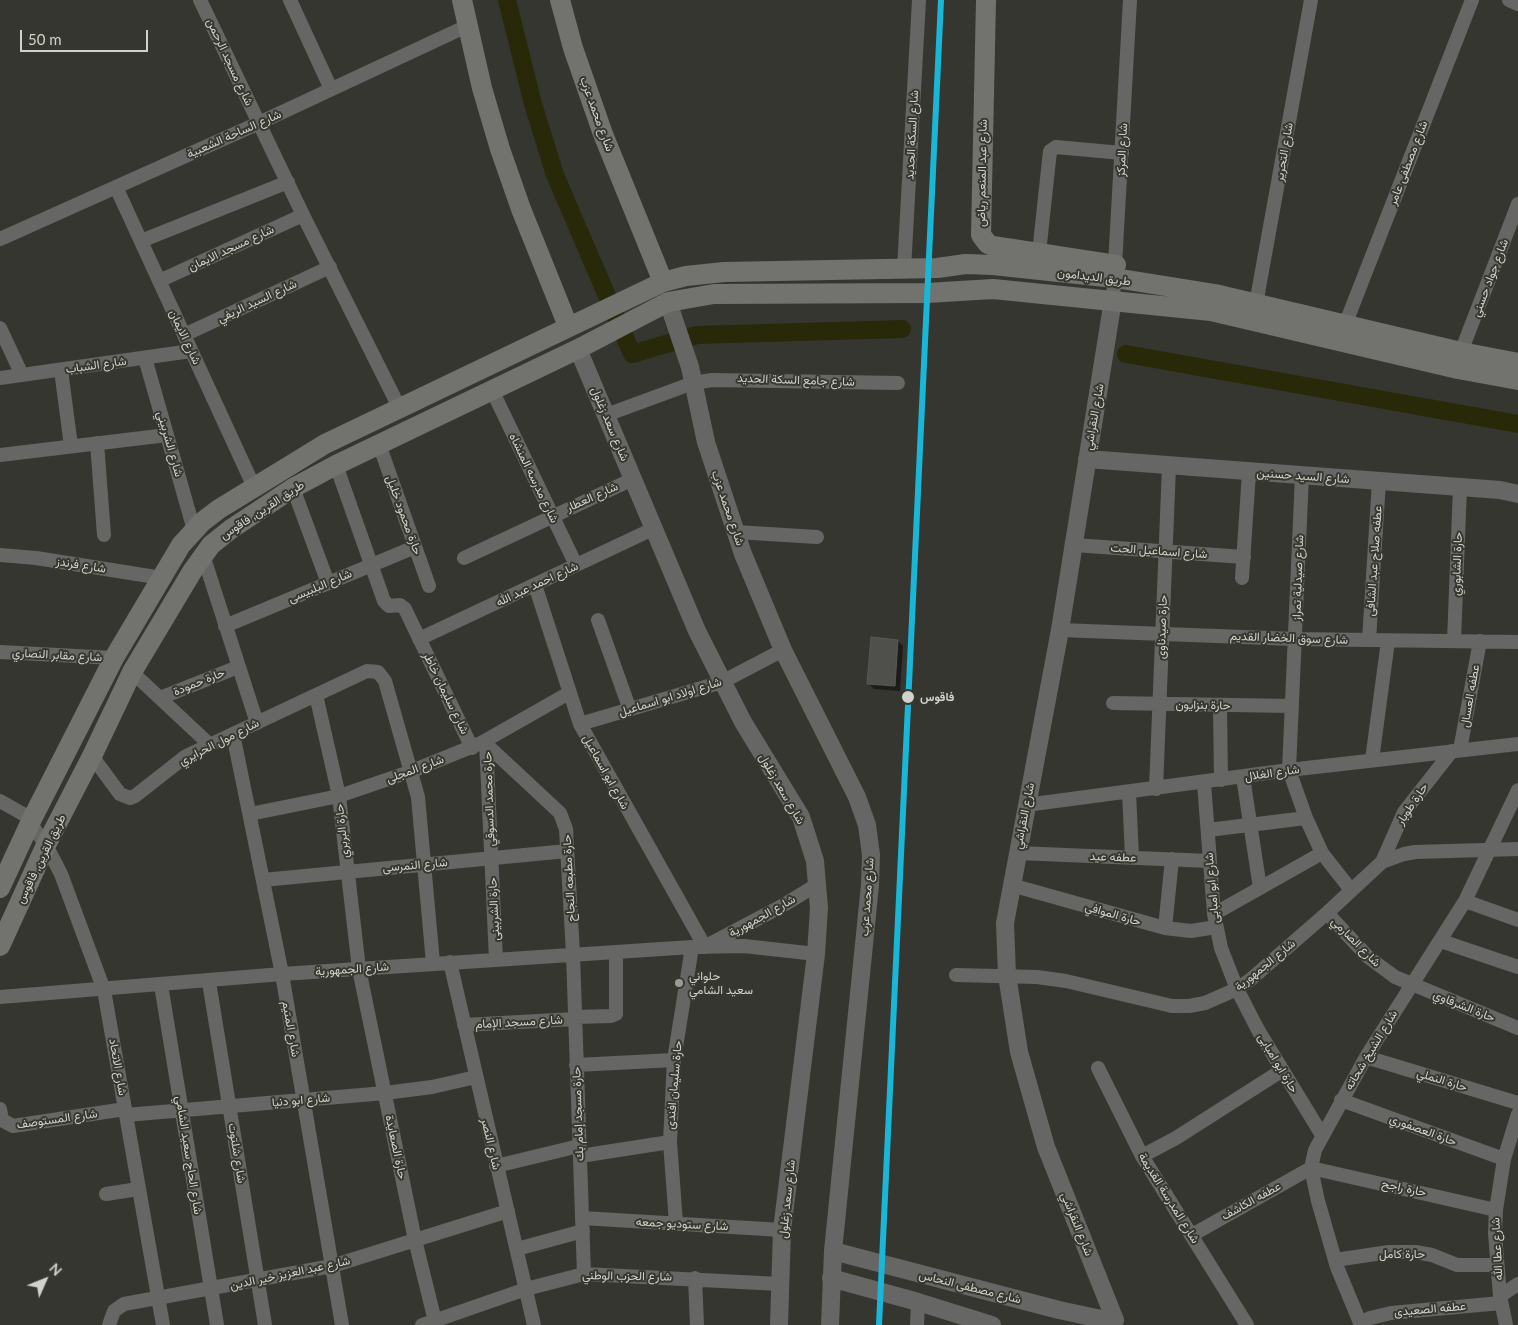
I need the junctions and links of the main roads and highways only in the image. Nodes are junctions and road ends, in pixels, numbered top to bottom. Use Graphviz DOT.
graph roads {
  1 [pos="462,0"];
  2 [pos="560,0"];
  3 [pos="986,0"];
  4 [pos="800,271"];
  5 [pos="1115,272"];
  6 [pos="663,282"];
  7 [pos="799,293"];
  8 [pos="1213,302"];
  9 [pos="665,310"];
  10 [pos="568,326"];
  11 [pos="1518,363"];
  12 [pos="1518,380"];
  13 [pos="1,885"];
  14 [pos="0,946"];
  1 -- 10 [label="main road"];
  2 -- 6 [label="main road, شارع محمد عزب"];
  3 -- 5 [label="main road, شارع عبد المنعم رياض"];
  4 -- 5 [label="main road, طريق الديدامون"];
  4 -- 6 [label="main road, طريق الديدامون"];
  4 -- 7 [label="main road"];
  5 -- 8 [label="main road, طريق الديدامون"];
  6 -- 10 [label="main road, طريق القرين, فاقوس"];
  7 -- 8 [label="main road, طريق الديدامون"];
  7 -- 9 [label="main road, طريق الديدامون"];
  8 -- 11 [label="main road, طريق الديدامون"];
  8 -- 12 [label="main road, طريق الديدامون"];
  9 -- 14 [label="main road, طريق القرين, فاقوس"];
  10 -- 13 [label="main road, طريق القرين, فاقوس"];
}
